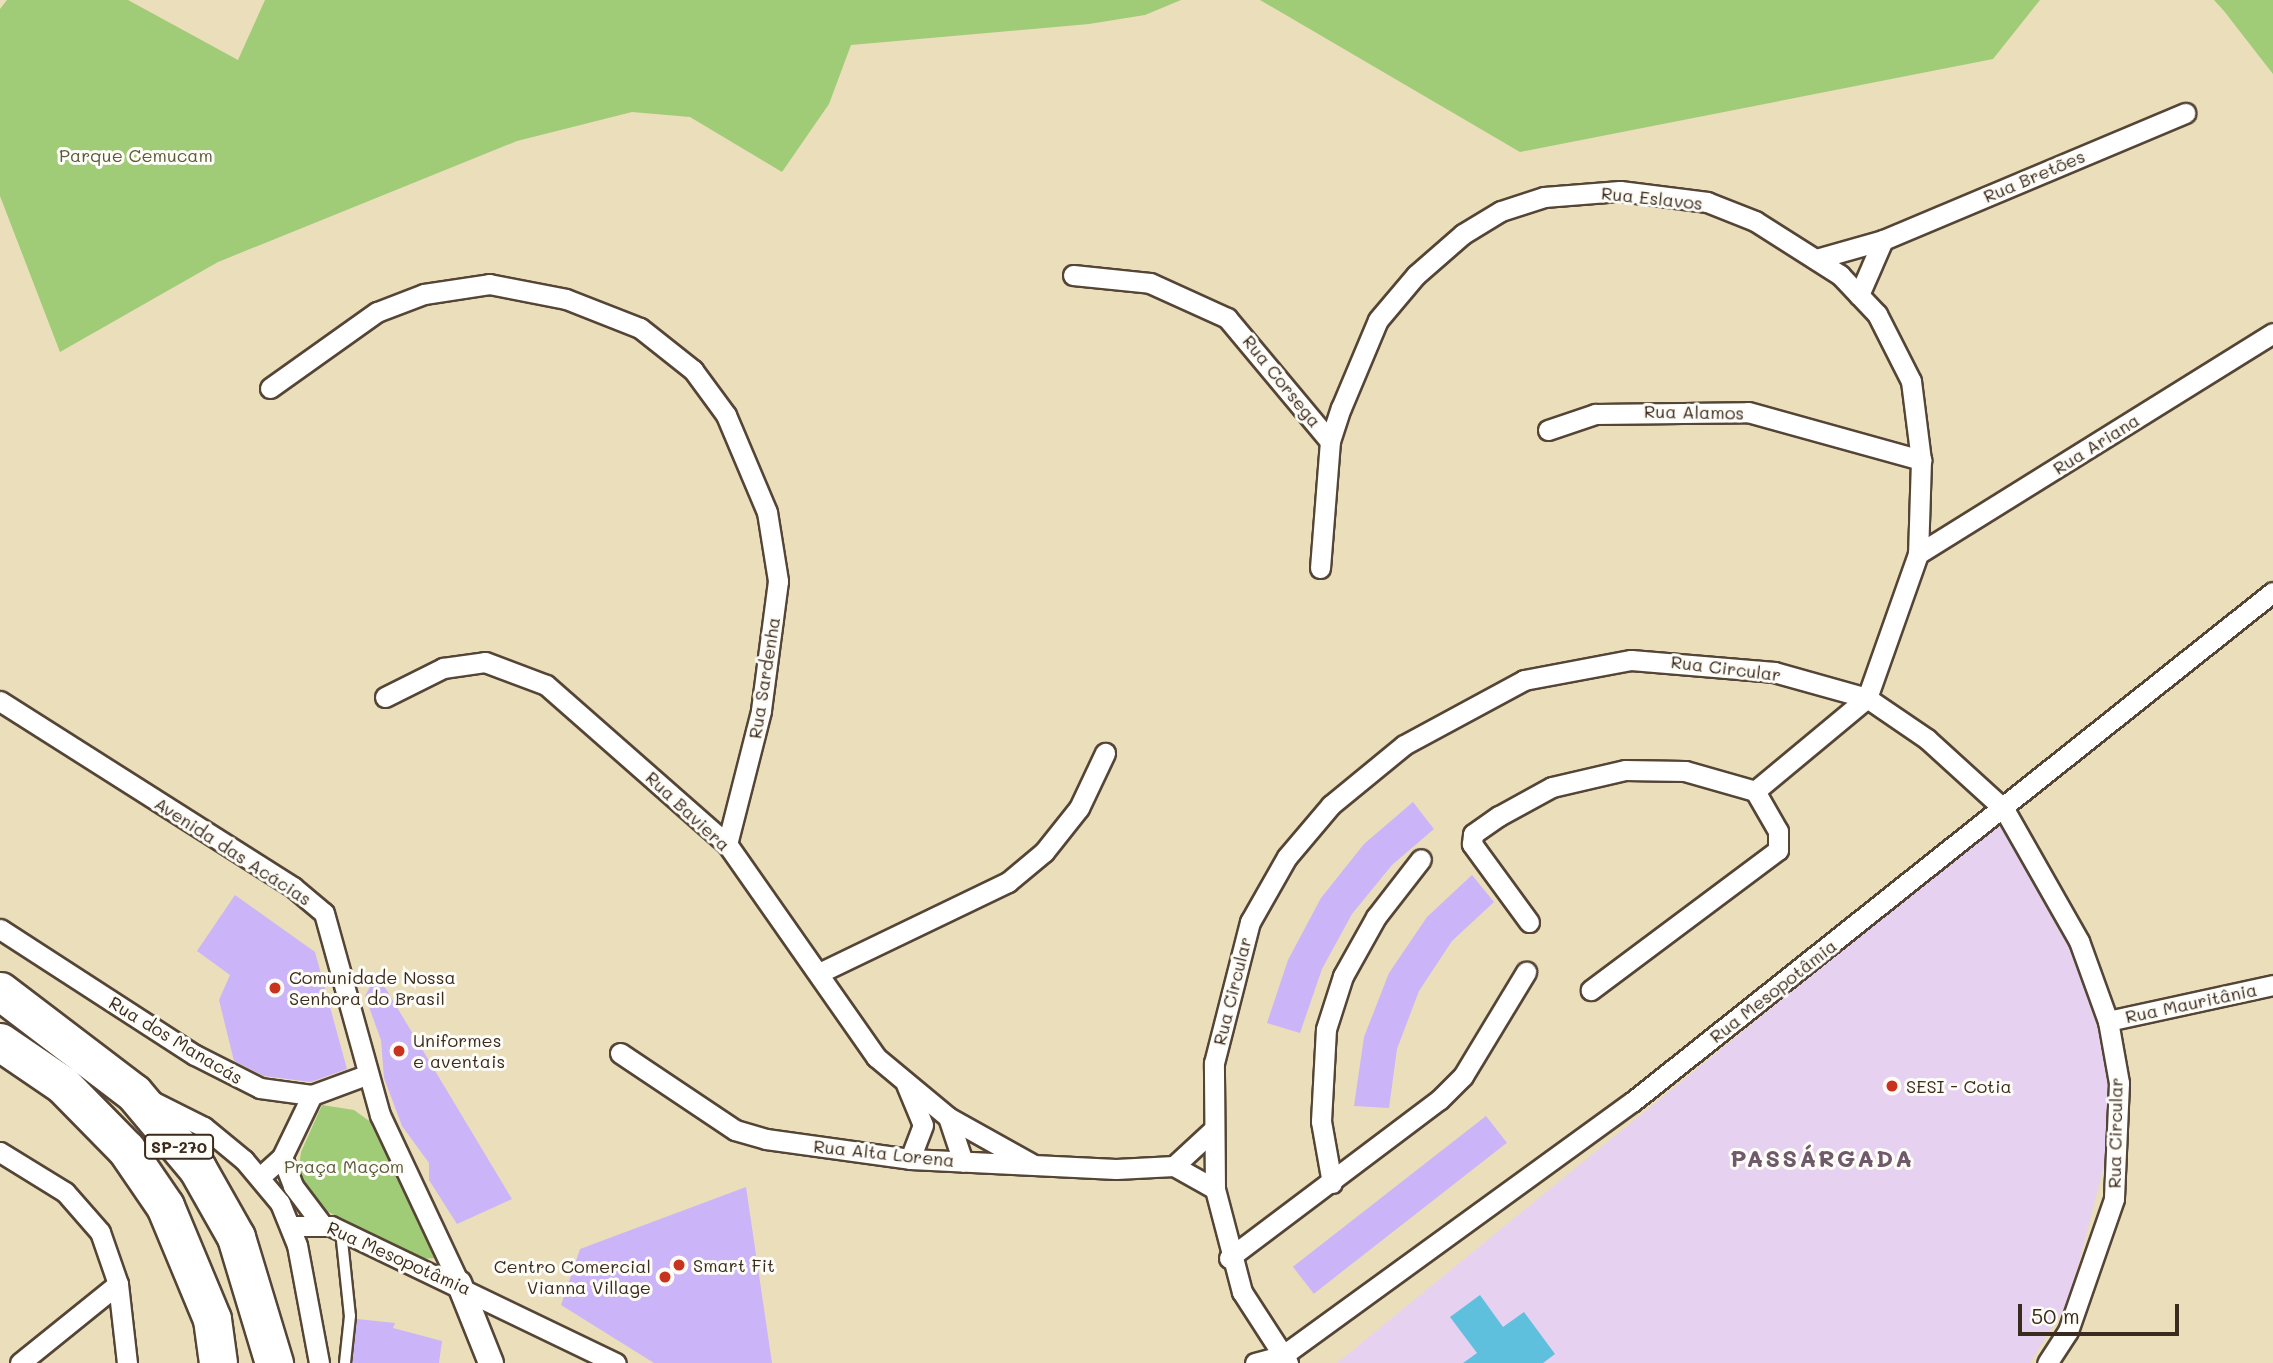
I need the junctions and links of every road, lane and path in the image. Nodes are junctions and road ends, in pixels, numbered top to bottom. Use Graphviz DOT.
graph roads {
  1 [pos="2185,113"];
  2 [pos="1883,240"];
  3 [pos="1816,259"];
  4 [pos="1073,275"];
  5 [pos="1859,295"];
  6 [pos="2273,333"];
  7 [pos="270,388"];
  8 [pos="1548,430"];
  9 [pos="1331,441"];
  10 [pos="1921,460"];
  11 [pos="1918,554"];
  12 [pos="1320,568"];
  13 [pos="2273,592"];
  14 [pos="385,697"];
  15 [pos="1867,698"];
  16 [pos="0,701"];
  17 [pos="1105,753"];
  18 [pos="1755,791"];
  19 [pos="2004,808"];
  20 [pos="727,844"];
  21 [pos="1421,859"];
  22 [pos="1529,922"];
  23 [pos="0,929"];
  24 [pos="1526,972"];
  25 [pos="818,973"];
  26 [pos="2273,985"];
  27 [pos="1591,990"];
  28 [pos="0,991"];
  29 [pos="2108,1021"];
  30 [pos="0,1042"];
  31 [pos="620,1053"];
  32 [pos="366,1075"];
  33 [pos="904,1080"];
  34 [pos="134,1093"];
  35 [pos="312,1095"];
  36 [pos="948,1117"];
  37 [pos="1213,1130"];
  38 [pos="0,1152"];
  39 [pos="282,1157"];
  40 [pos="910,1159"];
  41 [pos="963,1161"];
  42 [pos="1036,1166"];
  43 [pos="1174,1166"];
  44 [pos="260,1177"];
  45 [pos="1332,1183"];
  46 [pos="1214,1189"];
  47 [pos="321,1223"];
  48 [pos="291,1226"];
  49 [pos="341,1231"];
  50 [pos="1229,1258"];
  51 [pos="459,1283"];
  52 [pos="118,1284"];
  53 [pos="1285,1359"];
  54 [pos="20,1363"];
  55 [pos="127,1363"];
  56 [pos="218,1363"];
  57 [pos="274,1363"];
  58 [pos="318,1363"];
  59 [pos="345,1363"];
  60 [pos="491,1363"];
  61 [pos="616,1363"];
  62 [pos="1255,1363"];
  63 [pos="2047,1363"];
  1 -- 2 [label="street, Rua Bretões"];
  2 -- 3 [label="street, Rua Bretões"];
  2 -- 5 [label="street"];
  3 -- 5 [label="street, Rua Eslavos"];
  3 -- 9 [label="street, Rua Eslavos"];
  4 -- 9 [label="street, Rua Corsega"];
  5 -- 10 [label="street, Rua Eslavos"];
  6 -- 11 [label="street, Rua Ariana"];
  7 -- 20 [label="street, Rua Sardenha"];
  8 -- 10 [label="street, Rua Alamos"];
  9 -- 12 [label="street, Rua Eslavos"];
  10 -- 11 [label="street, Rua Eslavos"];
  11 -- 15 [label="street, Rua Eslavos"];
  13 -- 19 [label="street, Rua Mesopotâmia"];
  14 -- 20 [label="street, Rua Baviera"];
  15 -- 18 [label="street"];
  15 -- 19 [label="street, Rua Circular"];
  15 -- 37 [label="street, Rua Circular"];
  16 -- 32 [label="street, Avenida das Acácias"];
  17 -- 25 [label="street"];
  18 -- 22 [label="street"];
  18 -- 27 [label="street"];
  19 -- 29 [label="street, Rua Circular"];
  19 -- 53 [label="street, Rua Mesopotâmia"];
  20 -- 25 [label="street, Rua Baviera"];
  21 -- 45 [label="street"];
  23 -- 35 [label="street, Rua dos Manacás"];
  24 -- 45 [label="street"];
  25 -- 33 [label="street, Rua Baviera"];
  26 -- 29 [label="street, Rua Mauritânia"];
  28 -- 34 [label="highway, SP-270"];
  29 -- 63 [label="street, Rua Circular"];
  30 -- 56 [label="highway, SP-270"];
  31 -- 40 [label="street, Rua Alta Lorena"];
  32 -- 35 [label="street, Rua dos Manacás"];
  32 -- 51 [label="street, Avenida das Acácias"];
  33 -- 36 [label="street, Rua Baviera"];
  33 -- 40 [label="street"];
  34 -- 44 [label="street"];
  34 -- 57 [label="highway, SP-270"];
  35 -- 39 [label="street"];
  36 -- 41 [label="street"];
  36 -- 42 [label="street, Rua Baviera"];
  37 -- 43 [label="street"];
  37 -- 46 [label="street, Rua Circular"];
  38 -- 52 [label="street"];
  39 -- 44 [label="street"];
  39 -- 47 [label="street"];
  40 -- 41 [label="street, Rua Alta Lorena"];
  41 -- 42 [label="street, Rua Alta Lorena"];
  42 -- 43 [label="street, Rua Alta Lorena"];
  43 -- 46 [label="street, Rua Alta Lorena"];
  44 -- 48 [label="street"];
  45 -- 50 [label="street"];
  46 -- 50 [label="street, Rua Circular"];
  47 -- 48 [label="street, Rua Mesopotâmia"];
  47 -- 49 [label="street, Rua Mesopotâmia"];
  48 -- 58 [label="street"];
  49 -- 51 [label="street, Rua Mesopotâmia"];
  49 -- 59 [label="lane"];
  50 -- 53 [label="street, Rua Circular"];
  51 -- 60 [label="street"];
  51 -- 61 [label="street, Rua Mesopotâmia"];
  52 -- 54 [label="street"];
  52 -- 55 [label="street"];
  53 -- 62 [label="street, Rua Mesopotâmia"];
}
